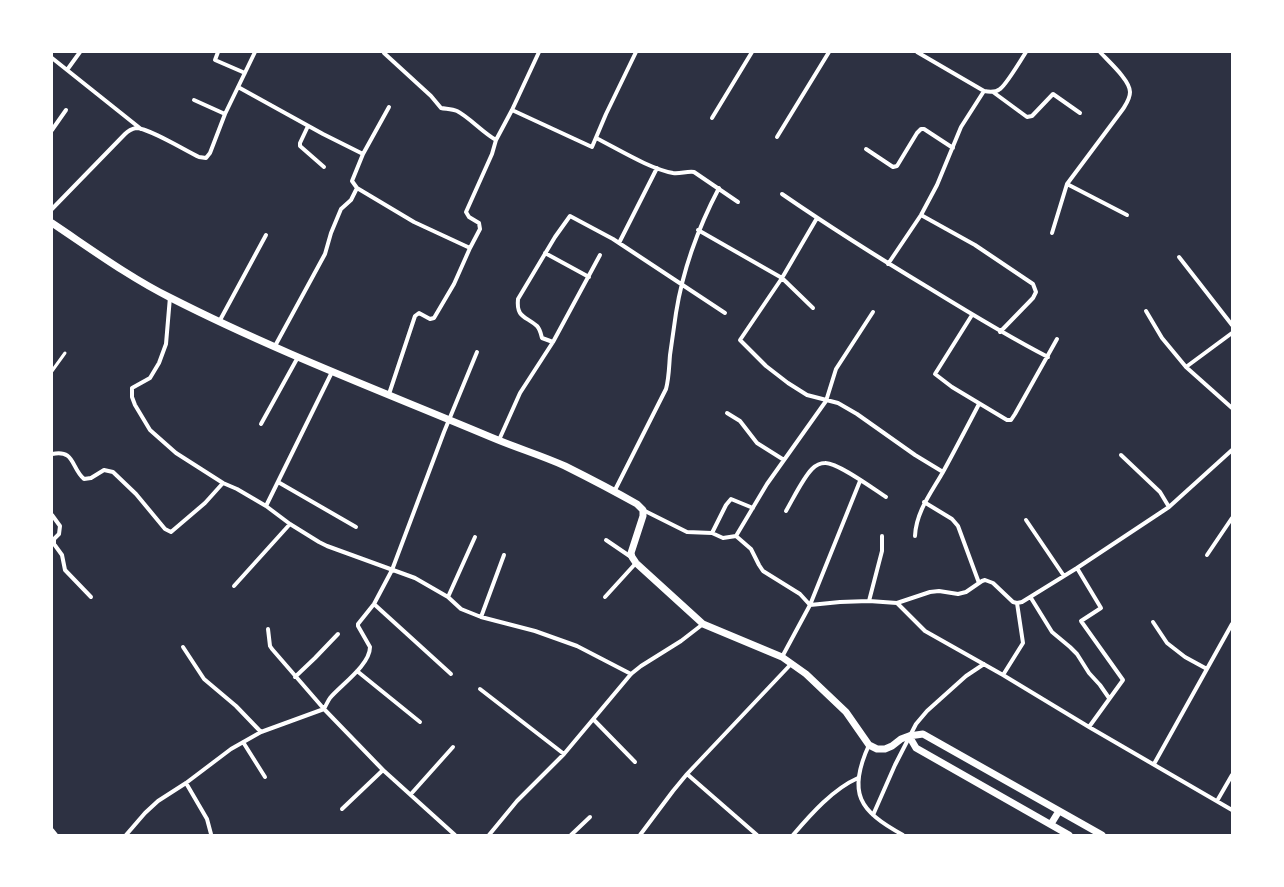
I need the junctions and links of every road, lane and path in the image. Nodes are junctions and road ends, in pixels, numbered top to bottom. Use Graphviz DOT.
graph roads {
  1 [pos="80,52"];
  2 [pos="218,52"];
  3 [pos="255,52"];
  4 [pos="539,52"];
  5 [pos="636,52"];
  6 [pos="752,52"];
  7 [pos="829,52"];
  8 [pos="916,52"];
  9 [pos="1026,52"];
  10 [pos="1100,52"];
  11 [pos="384,54"];
  12 [pos="52,58"];
  13 [pos="67,70"];
  14 [pos="244,74"];
  15 [pos="238,87"];
  16 [pos="984,91"];
  17 [pos="993,92"];
  18 [pos="194,100"];
  19 [pos="389,107"];
  20 [pos="66,110"];
  21 [pos="512,110"];
  22 [pos="1080,113"];
  23 [pos="225,114"];
  24 [pos="712,118"];
  25 [pos="308,126"];
  26 [pos="141,129"];
  27 [pos="52,130"];
  28 [pos="777,137"];
  29 [pos="596,138"];
  30 [pos="496,140"];
  31 [pos="953,148"];
  32 [pos="866,149"];
  33 [pos="363,154"];
  34 [pos="324,167"];
  35 [pos="657,168"];
  36 [pos="1067,184"];
  37 [pos="357,188"];
  38 [pos="719,188"];
  39 [pos="782,194"];
  40 [pos="738,202"];
  41 [pos="52,209"];
  42 [pos="921,215"];
  43 [pos="1127,215"];
  44 [pos="817,218"];
  45 [pos="52,223"];
  46 [pos="698,230"];
  47 [pos="1052,233"];
  48 [pos="266,235"];
  49 [pos="619,243"];
  50 [pos="470,248"];
  51 [pos="545,253"];
  52 [pos="600,255"];
  53 [pos="1179,257"];
  54 [pos="888,264"];
  55 [pos="589,277"];
  56 [pos="782,278"];
  57 [pos="682,284"];
  58 [pos="170,298"];
  59 [pos="813,308"];
  60 [pos="1146,311"];
  61 [pos="873,312"];
  62 [pos="725,313"];
  63 [pos="972,315"];
  64 [pos="219,322"];
  65 [pos="1232,325"];
  66 [pos="1000,332"];
  67 [pos="1232,333"];
  68 [pos="1057,339"];
  69 [pos="553,342"];
  70 [pos="275,346"];
  71 [pos="477,352"];
  72 [pos="65,353"];
  73 [pos="298,357"];
  74 [pos="1048,357"];
  75 [pos="1186,367"];
  76 [pos="52,371"];
  77 [pos="332,372"];
  78 [pos="389,394"];
  79 [pos="826,401"];
  80 [pos="979,404"];
  81 [pos="1232,408"];
  82 [pos="727,413"];
  83 [pos="450,419"];
  84 [pos="261,424"];
  85 [pos="499,440"];
  86 [pos="1232,450"];
  87 [pos="52,454"];
  88 [pos="1121,455"];
  89 [pos="784,460"];
  90 [pos="943,472"];
  91 [pos="860,481"];
  92 [pos="278,482"];
  93 [pos="222,483"];
  94 [pos="614,492"];
  95 [pos="886,497"];
  96 [pos="924,502"];
  97 [pos="266,506"];
  98 [pos="1169,507"];
  99 [pos="754,508"];
  100 [pos="643,510"];
  101 [pos="786,511"];
  102 [pos="52,515"];
  103 [pos="1232,518"];
  104 [pos="1026,520"];
  105 [pos="290,524"];
  106 [pos="356,527"];
  107 [pos="712,533"];
  108 [pos="736,536"];
  109 [pos="882,536"];
  110 [pos="915,536"];
  111 [pos="475,537"];
  112 [pos="606,540"];
  113 [pos="504,555"];
  114 [pos="1207,555"];
  115 [pos="634,560"];
  116 [pos="1077,568"];
  117 [pos="392,570"];
  118 [pos="1064,576"];
  119 [pos="979,583"];
  120 [pos="234,586"];
  121 [pos="91,597"];
  122 [pos="448,597"];
  123 [pos="605,597"];
  124 [pos="1031,598"];
  125 [pos="869,601"];
  126 [pos="897,603"];
  127 [pos="1017,603"];
  128 [pos="374,604"];
  129 [pos="810,605"];
  130 [pos="481,617"];
  131 [pos="1153,622"];
  132 [pos="703,624"];
  133 [pos="1232,624"];
  134 [pos="268,629"];
  135 [pos="338,634"];
  136 [pos="183,647"];
  137 [pos="782,657"];
  138 [pos="792,663"];
  139 [pos="984,664"];
  140 [pos="1207,669"];
  141 [pos="357,671"];
  142 [pos="451,674"];
  143 [pos="631,674"];
  144 [pos="1003,675"];
  145 [pos="295,676"];
  146 [pos="480,689"];
  147 [pos="1110,698"];
  148 [pos="324,709"];
  149 [pos="594,720"];
  150 [pos="420,722"];
  151 [pos="1089,727"];
  152 [pos="261,732"];
  153 [pos="909,736"];
  154 [pos="243,742"];
  155 [pos="869,746"];
  156 [pos="453,747"];
  157 [pos="564,754"];
  158 [pos="968,760"];
  159 [pos="635,762"];
  160 [pos="1154,764"];
  161 [pos="383,770"];
  162 [pos="961,773"];
  163 [pos="687,774"];
  164 [pos="1232,775"];
  165 [pos="265,777"];
  166 [pos="858,778"];
  167 [pos="186,783"];
  168 [pos="411,794"];
  169 [pos="1217,801"];
  170 [pos="342,809"];
  171 [pos="1232,810"];
  172 [pos="1059,811"];
  173 [pos="873,815"];
  174 [pos="590,817"];
  175 [pos="1051,824"];
  176 [pos="52,830"];
  177 [pos="210,834"];
  178 [pos="56,835"];
  179 [pos="126,835"];
  180 [pos="455,835"];
  181 [pos="489,835"];
  182 [pos="571,835"];
  183 [pos="640,835"];
  184 [pos="757,835"];
  185 [pos="793,835"];
  186 [pos="903,835"];
  187 [pos="1070,835"];
  188 [pos="1102,835"];
  1 -- 13 [label="street"];
  2 -- 14 [label="street"];
  3 -- 14 [label="street"];
  4 -- 21 [label="street"];
  5 -- 29 [label="street"];
  6 -- 24 [label="street"];
  7 -- 28 [label="street"];
  8 -- 16 [label="street"];
  9 -- 17 [label="street"];
  10 -- 36 [label="street"];
  11 -- 30 [label="street"];
  12 -- 13 [label="street"];
  13 -- 26 [label="street"];
  14 -- 15 [label="street"];
  15 -- 23 [label="street"];
  15 -- 25 [label="street"];
  16 -- 17 [label="street"];
  16 -- 31 [label="street"];
  17 -- 22 [label="street"];
  18 -- 23 [label="street"];
  19 -- 33 [label="street"];
  20 -- 27 [label="street"];
  21 -- 29 [label="street"];
  21 -- 30 [label="street"];
  23 -- 26 [label="street"];
  25 -- 33 [label="street"];
  25 -- 34 [label="street"];
  26 -- 41 [label="street"];
  29 -- 35 [label="street"];
  30 -- 50 [label="street"];
  31 -- 32 [label="street"];
  31 -- 42 [label="street"];
  33 -- 37 [label="street"];
  35 -- 38 [label="street"];
  35 -- 49 [label="street"];
  36 -- 43 [label="street"];
  36 -- 47 [label="street"];
  37 -- 50 [label="street"];
  37 -- 70 [label="street"];
  38 -- 40 [label="street"];
  38 -- 46 [label="street"];
  39 -- 44 [label="street"];
  42 -- 54 [label="street"];
  42 -- 66 [label="street"];
  44 -- 54 [label="street"];
  44 -- 56 [label="street"];
  45 -- 58 [label="street"];
  46 -- 56 [label="street"];
  46 -- 57 [label="street"];
  48 -- 64 [label="street"];
  49 -- 51 [label="street"];
  49 -- 57 [label="street"];
  50 -- 78 [label="street"];
  51 -- 55 [label="street"];
  51 -- 69 [label="street"];
  52 -- 55 [label="street"];
  53 -- 65 [label="street"];
  54 -- 63 [label="street"];
  55 -- 69 [label="street"];
  56 -- 59 [label="street"];
  56 -- 79 [label="street"];
  57 -- 62 [label="street"];
  57 -- 94 [label="street"];
  58 -- 64 [label="street"];
  58 -- 93 [label="street"];
  60 -- 75 [label="street"];
  61 -- 79 [label="street"];
  63 -- 66 [label="street"];
  63 -- 80 [label="street"];
  64 -- 70 [label="street"];
  66 -- 74 [label="street"];
  67 -- 75 [label="street"];
  68 -- 74 [label="street"];
  69 -- 85 [label="street"];
  70 -- 73 [label="street"];
  71 -- 83 [label="street"];
  72 -- 76 [label="lane"];
  73 -- 77 [label="street"];
  73 -- 84 [label="street"];
  74 -- 80 [label="street"];
  75 -- 81 [label="street"];
  77 -- 78 [label="street"];
  77 -- 92 [label="street"];
  78 -- 83 [label="street"];
  79 -- 89 [label="street"];
  79 -- 90 [label="street"];
  80 -- 90 [label="street"];
  82 -- 89 [label="street"];
  83 -- 85 [label="street"];
  83 -- 117 [label="street"];
  85 -- 94 [label="street"];
  86 -- 98 [label="street"];
  87 -- 93 [label="street"];
  88 -- 98 [label="street"];
  89 -- 99 [label="street"];
  90 -- 96 [label="street"];
  91 -- 95 [label="street"];
  91 -- 101 [label="street"];
  91 -- 129 [label="street"];
  92 -- 97 [label="street"];
  92 -- 106 [label="street"];
  93 -- 97 [label="street"];
  94 -- 100 [label="street"];
  96 -- 110 [label="street"];
  96 -- 119 [label="street"];
  97 -- 105 [label="street"];
  98 -- 116 [label="street"];
  99 -- 107 [label="street"];
  99 -- 108 [label="street"];
  100 -- 107 [label="street"];
  100 -- 115 [label="street"];
  102 -- 121 [label="street"];
  103 -- 114 [label="street"];
  104 -- 118 [label="street"];
  105 -- 117 [label="street"];
  105 -- 120 [label="street"];
  107 -- 108 [label="street"];
  108 -- 129 [label="street"];
  109 -- 125 [label="street"];
  111 -- 122 [label="street"];
  112 -- 115 [label="street"];
  113 -- 130 [label="street"];
  115 -- 123 [label="street"];
  115 -- 132 [label="street"];
  116 -- 118 [label="street"];
  116 -- 147 [label="street"];
  117 -- 122 [label="street"];
  117 -- 128 [label="street"];
  118 -- 124 [label="street"];
  119 -- 126 [label="street"];
  119 -- 127 [label="street"];
  122 -- 130 [label="street"];
  124 -- 127 [label="street"];
  124 -- 147 [label="street"];
  125 -- 126 [label="street"];
  125 -- 129 [label="street"];
  126 -- 139 [label="street"];
  127 -- 144 [label="street"];
  128 -- 141 [label="street"];
  128 -- 142 [label="street"];
  129 -- 137 [label="street"];
  130 -- 143 [label="street"];
  131 -- 140 [label="street"];
  132 -- 137 [label="street"];
  132 -- 143 [label="street"];
  133 -- 140 [label="street"];
  134 -- 145 [label="street"];
  135 -- 145 [label="street"];
  136 -- 152 [label="street"];
  137 -- 138 [label="street"];
  138 -- 155 [label="street"];
  138 -- 163 [label="street"];
  139 -- 144 [label="street"];
  139 -- 153 [label="street"];
  140 -- 160 [label="street"];
  141 -- 148 [label="street"];
  141 -- 150 [label="street"];
  143 -- 149 [label="street"];
  144 -- 151 [label="street"];
  145 -- 148 [label="street"];
  146 -- 157 [label="street"];
  147 -- 151 [label="street"];
  148 -- 152 [label="street"];
  148 -- 161 [label="street"];
  149 -- 157 [label="street"];
  149 -- 159 [label="street"];
  151 -- 160 [label="street"];
  152 -- 154 [label="street"];
  153 -- 155 [label="street"];
  153 -- 158 [label="street"];
  153 -- 162 [label="street"];
  153 -- 173 [label="street"];
  154 -- 165 [label="street"];
  154 -- 167 [label="street"];
  155 -- 166 [label="street"];
  156 -- 168 [label="street"];
  157 -- 181 [label="street"];
  158 -- 162 [label="street"];
  158 -- 172 [label="street"];
  160 -- 169 [label="street"];
  161 -- 168 [label="street"];
  161 -- 170 [label="street"];
  162 -- 175 [label="street"];
  163 -- 183 [label="street"];
  163 -- 184 [label="street"];
  164 -- 169 [label="street"];
  166 -- 173 [label="street"];
  166 -- 185 [label="street"];
  167 -- 177 [label="street"];
  167 -- 179 [label="street"];
  168 -- 180 [label="street"];
  169 -- 171 [label="street"];
  172 -- 175 [label="street"];
  172 -- 188 [label="street"];
  173 -- 186 [label="street"];
  174 -- 182 [label="street"];
  175 -- 187 [label="street"];
  176 -- 178 [label="street"];
}
